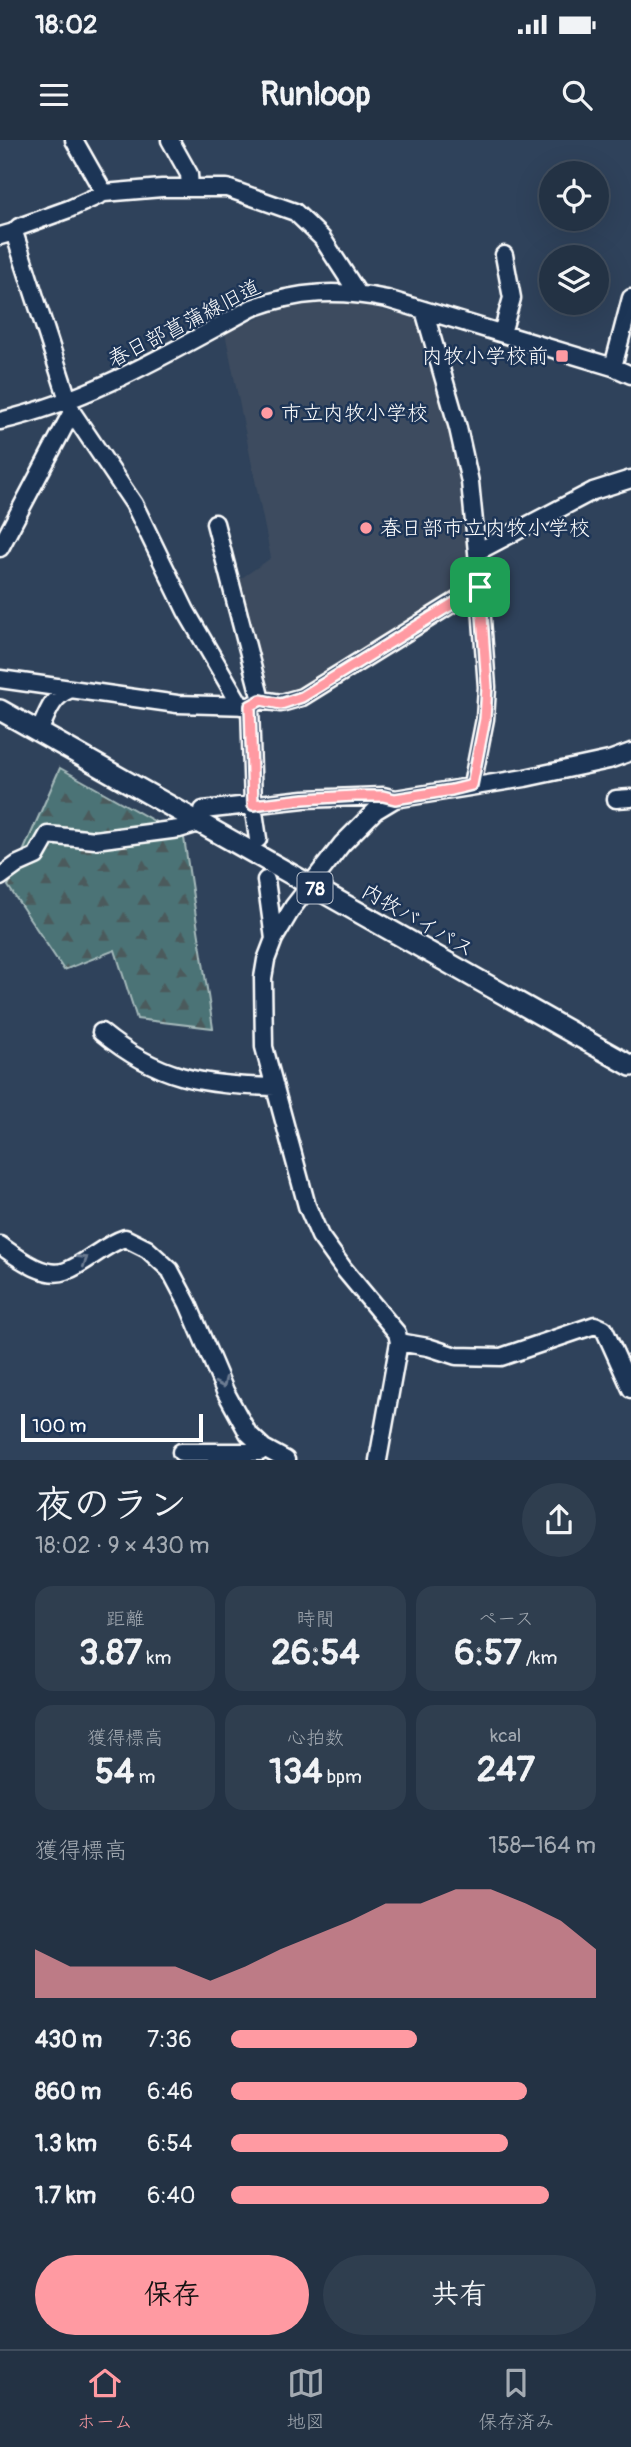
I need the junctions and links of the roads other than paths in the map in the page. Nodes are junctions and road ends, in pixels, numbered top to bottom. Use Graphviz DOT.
graph roads {
  1 [pos="74,140"];
  2 [pos="170,140"];
  3 [pos="190,188"];
  4 [pos="104,193"];
  5 [pos="7,234"];
  6 [pos="504,255"];
  7 [pos="357,292"];
  8 [pos="631,298"];
  9 [pos="424,310"];
  10 [pos="502,333"];
  11 [pos="613,367"];
  12 [pos="631,375"];
  13 [pos="70,407"];
  14 [pos="0,421"];
  15 [pos="631,480"];
  16 [pos="215,523"];
  17 [pos="0,548"];
  18 [pos="477,552"];
  19 [pos="480,587"];
  20 [pos="0,679"];
  21 [pos="69,690"];
  22 [pos="251,704"];
  23 [pos="0,710"];
  24 [pos="39,733"];
  25 [pos="631,752"];
  26 [pos="472,785"];
  27 [pos="395,799"];
  28 [pos="253,805"];
  29 [pos="201,817"];
  30 [pos="258,839"];
  31 [pos="3,870"];
  32 [pos="266,880"];
  33 [pos="310,885"];
  34 [pos="274,939"];
  35 [pos="101,1032"];
  36 [pos="631,1066"];
  37 [pos="275,1087"];
  38 [pos="0,1245"];
  39 [pos="399,1342"];
  40 [pos="631,1389"];
  41 [pos="264,1448"];
  42 [pos="181,1452"];
  43 [pos="221,1457"];
  44 [pos="286,1460"];
  45 [pos="378,1460"];
  1 -- 4 [label="street"];
  2 -- 3 [label="street"];
  3 -- 4 [label="street"];
  3 -- 7 [label="street"];
  4 -- 5 [label="street"];
  5 -- 13 [label="street"];
  6 -- 10 [label="street"];
  7 -- 9 [label="street, 春日部菖蒲線旧道"];
  7 -- 13 [label="street, 春日部菖蒲線旧道"];
  8 -- 11 [label="street"];
  9 -- 10 [label="street, 春日部菖蒲線旧道"];
  9 -- 18 [label="street"];
  10 -- 11 [label="street, 春日部菖蒲線旧道"];
  11 -- 12 [label="street, 春日部菖蒲線旧道"];
  13 -- 14 [label="street, 春日部菖蒲線旧道"];
  13 -- 17 [label="street"];
  13 -- 22 [label="street"];
  15 -- 18 [label="street"];
  16 -- 22 [label="street"];
  18 -- 19 [label="street"];
  19 -- 22 [label="street"];
  19 -- 26 [label="street"];
  20 -- 21 [label="street"];
  21 -- 22 [label="street"];
  21 -- 24 [label="street"];
  22 -- 28 [label="street"];
  23 -- 24 [label="main road, 内牧バイパス / 78"];
  24 -- 29 [label="main road, 内牧バイパス / 78"];
  25 -- 26 [label="street"];
  26 -- 27 [label="street"];
  27 -- 28 [label="street"];
  27 -- 33 [label="street"];
  28 -- 29 [label="street"];
  28 -- 30 [label="street"];
  29 -- 31 [label="street"];
  29 -- 33 [label="main road, 内牧バイパス / 78"];
  32 -- 34 [label="street"];
  33 -- 34 [label="street"];
  33 -- 36 [label="main road, 内牧バイパス / 78"];
  34 -- 37 [label="street"];
  35 -- 37 [label="street"];
  37 -- 39 [label="street"];
  38 -- 41 [label="street, one-way"];
  39 -- 40 [label="street"];
  39 -- 45 [label="street"];
  41 -- 43 [label="street"];
  41 -- 44 [label="street"];
  42 -- 43 [label="street"];
}
